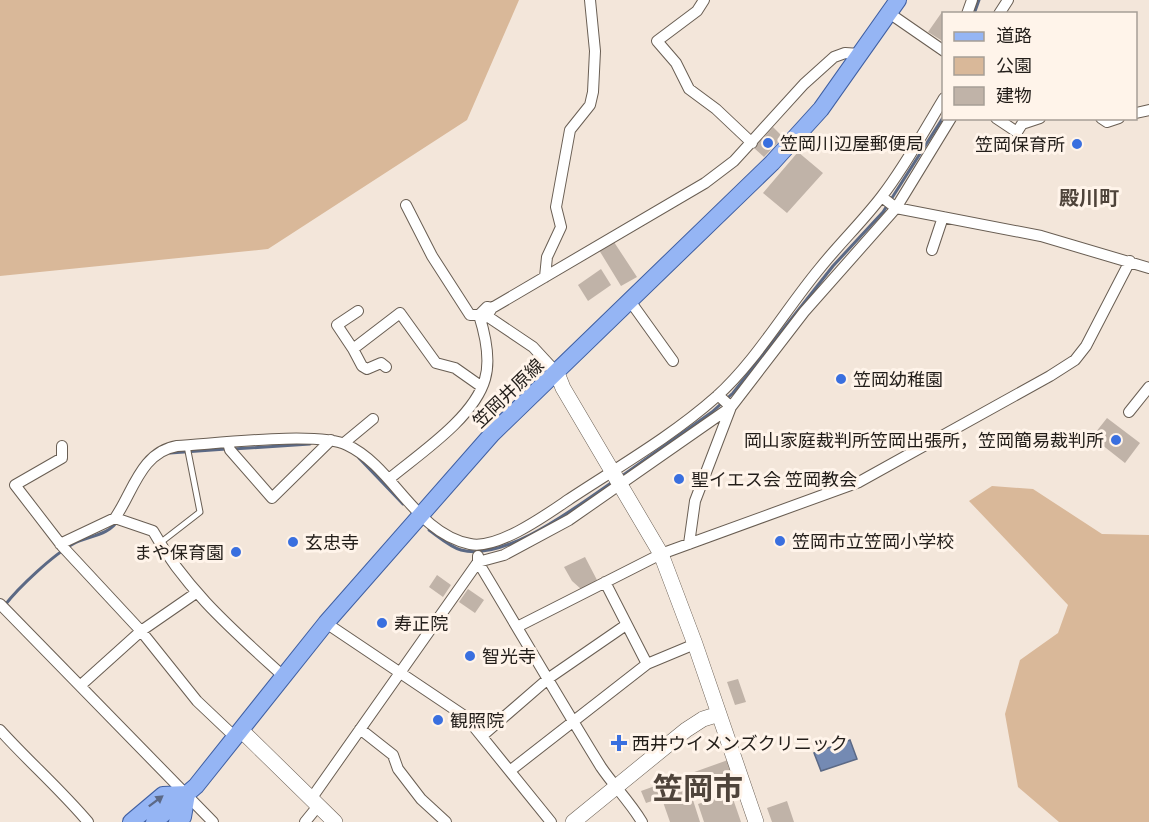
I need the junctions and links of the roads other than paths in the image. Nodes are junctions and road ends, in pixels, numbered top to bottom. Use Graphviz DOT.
graph roads {
  1 [pos="590,0"];
  2 [pos="704,0"];
  3 [pos="894,6"];
  4 [pos="942,49"];
  5 [pos="860,54"];
  6 [pos="942,102"];
  7 [pos="950,120"];
  8 [pos="999,120"];
  9 [pos="1034,120"];
  10 [pos="752,142"];
  11 [pos="889,203"];
  12 [pos="406,205"];
  13 [pos="943,217"];
  14 [pos="932,250"];
  15 [pos="1130,261"];
  16 [pos="1149,268"];
  17 [pos="546,277"];
  18 [pos="630,301"];
  19 [pos="798,308"];
  20 [pos="358,311"];
  21 [pos="485,315"];
  22 [pos="353,349"];
  23 [pos="765,353"];
  24 [pos="673,361"];
  25 [pos="386,367"];
  26 [pos="557,373"];
  27 [pos="482,387"];
  28 [pos="1149,387"];
  29 [pos="724,401"];
  30 [pos="1129,412"];
  31 [pos="373,419"];
  32 [pos="672,440"];
  33 [pos="344,443"];
  34 [pos="326,444"];
  35 [pos="62,446"];
  36 [pos="228,446"];
  37 [pos="187,448"];
  38 [pos="617,478"];
  39 [pos="388,479"];
  40 [pos="564,513"];
  41 [pos="421,515"];
  42 [pos="118,519"];
  43 [pos="526,535"];
  44 [pos="160,543"];
  45 [pos="689,544"];
  46 [pos="64,548"];
  47 [pos="478,553"];
  48 [pos="661,554"];
  49 [pos="605,582"];
  50 [pos="195,593"];
  51 [pos="4,608"];
  52 [pos="326,623"];
  53 [pos="626,625"];
  54 [pos="517,627"];
  55 [pos="141,632"];
  56 [pos="695,644"];
  57 [pos="647,664"];
  58 [pos="399,673"];
  59 [pos="282,675"];
  60 [pos="549,678"];
  61 [pos="81,685"];
  62 [pos="720,714"];
  63 [pos="572,721"];
  64 [pos="360,729"];
  65 [pos="0,730"];
  66 [pos="238,734"];
  67 [pos="482,736"];
  68 [pos="511,770"];
  69 [pos="616,786"];
  70 [pos="187,794"];
  71 [pos="315,803"];
  72 [pos="88,822"];
  73 [pos="130,822"];
  74 [pos="154,822"];
  75 [pos="177,822"];
  76 [pos="213,822"];
  77 [pos="305,822"];
  78 [pos="334,822"];
  79 [pos="446,822"];
  80 [pos="551,822"];
  81 [pos="573,822"];
  82 [pos="642,822"];
  83 [pos="756,822"];
  1 -- 17 [label="street"];
  2 -- 10 [label="street"];
  3 -- 4 [label="street"];
  3 -- 5 [label="main road, 笠岡井原線"];
  5 -- 10 [label="street"];
  5 -- 18 [label="main road, 笠岡井原線"];
  6 -- 11 [label="street"];
  7 -- 11 [label="street"];
  8 -- 9 [label="street"];
  10 -- 17 [label="street"];
  11 -- 13 [label="street"];
  11 -- 19 [label="street"];
  11 -- 19 [label="street"];
  12 -- 21 [label="street"];
  13 -- 14 [label="street"];
  13 -- 15 [label="street"];
  15 -- 16 [label="street"];
  15 -- 45 [label="street"];
  17 -- 21 [label="street"];
  18 -- 24 [label="street"];
  18 -- 26 [label="main road, 笠岡井原線"];
  19 -- 23 [label="street"];
  20 -- 22 [label="street"];
  21 -- 26 [label="street"];
  21 -- 27 [label="street"];
  22 -- 25 [label="street"];
  22 -- 27 [label="street"];
  23 -- 29 [label="street"];
  23 -- 29 [label="street"];
  26 -- 38 [label="street"];
  26 -- 41 [label="main road, 笠岡井原線"];
  27 -- 39 [label="street"];
  28 -- 30 [label="street"];
  29 -- 32 [label="street"];
  29 -- 32 [label="street"];
  29 -- 45 [label="street"];
  31 -- 33 [label="street"];
  32 -- 38 [label="street"];
  32 -- 38 [label="street"];
  33 -- 34 [label="street"];
  33 -- 39 [label="street"];
  34 -- 36 [label="street"];
  34 -- 36 [label="street"];
  35 -- 46 [label="street"];
  36 -- 37 [label="street"];
  37 -- 42 [label="street"];
  37 -- 44 [label="lane"];
  38 -- 40 [label="street"];
  38 -- 40 [label="street"];
  38 -- 48 [label="street"];
  39 -- 41 [label="street"];
  40 -- 43 [label="street"];
  40 -- 43 [label="street"];
  41 -- 47 [label="street"];
  41 -- 52 [label="main road, 笠岡井原線"];
  42 -- 44 [label="street"];
  42 -- 46 [label="street"];
  43 -- 47 [label="street"];
  43 -- 47 [label="street"];
  44 -- 50 [label="street"];
  45 -- 48 [label="street"];
  46 -- 55 [label="street"];
  47 -- 54 [label="street"];
  47 -- 58 [label="street"];
  48 -- 49 [label="street"];
  48 -- 56 [label="street"];
  49 -- 53 [label="street"];
  49 -- 54 [label="street"];
  50 -- 55 [label="street"];
  50 -- 59 [label="street"];
  51 -- 61 [label="street"];
  52 -- 58 [label="street"];
  52 -- 59 [label="main road, 笠岡井原線"];
  53 -- 57 [label="street"];
  53 -- 60 [label="street"];
  54 -- 60 [label="street"];
  55 -- 61 [label="street"];
  55 -- 66 [label="street"];
  56 -- 57 [label="street"];
  56 -- 62 [label="street"];
  57 -- 63 [label="street"];
  58 -- 64 [label="street"];
  58 -- 67 [label="street"];
  59 -- 66 [label="main road, 笠岡井原線"];
  60 -- 63 [label="street"];
  60 -- 67 [label="street"];
  61 -- 70 [label="street"];
  62 -- 69 [label="street"];
  62 -- 83 [label="street"];
  63 -- 68 [label="street"];
  63 -- 69 [label="street"];
  64 -- 71 [label="street"];
  64 -- 79 [label="street"];
  65 -- 72 [label="street"];
  66 -- 70 [label="main road, 笠岡井原線"];
  66 -- 71 [label="street"];
  67 -- 68 [label="street"];
  68 -- 80 [label="street"];
  69 -- 81 [label="street"];
  69 -- 82 [label="street"];
  73 -- 70 [label="main road, one-way"];
  70 -- 74 [label="main road, 笠岡井原線"];
  70 -- 75 [label="main road"];
  70 -- 76 [label="street"];
  71 -- 77 [label="street"];
  71 -- 78 [label="street"];
}
